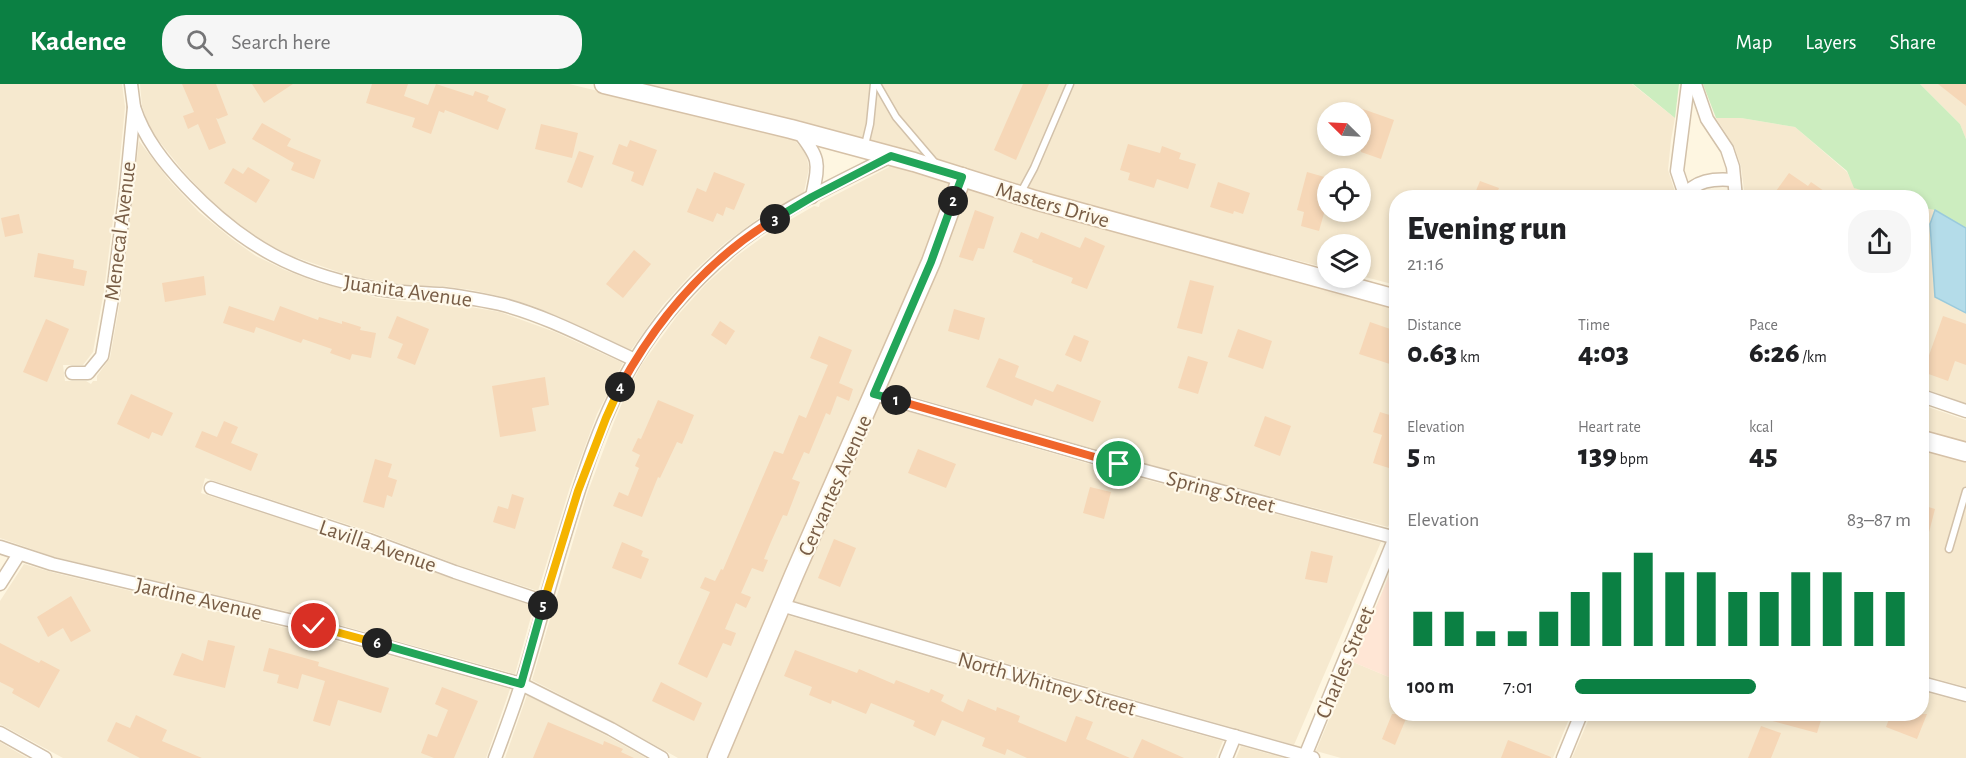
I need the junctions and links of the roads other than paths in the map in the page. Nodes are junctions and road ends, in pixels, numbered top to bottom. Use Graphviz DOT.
graph roads {
  1 [pos="131,84"];
  2 [pos="604,84"];
  3 [pos="876,84"];
  4 [pos="1070,84"];
  5 [pos="1688,84"];
  6 [pos="1695,84"];
  7 [pos="134,107"];
  8 [pos="798,131"];
  9 [pos="864,149"];
  10 [pos="891,156"];
  11 [pos="943,171"];
  12 [pos="962,177"];
  13 [pos="1734,180"];
  14 [pos="1682,190"];
  15 [pos="1691,190"];
  16 [pos="1735,190"];
  17 [pos="1020,195"];
  18 [pos="812,197"];
  19 [pos="1389,297"];
  20 [pos="634,360"];
  21 [pos="72,373"];
  22 [pos="874,394"];
  23 [pos="1929,398"];
  24 [pos="1966,411"];
  25 [pos="1929,442"];
  26 [pos="1966,452"];
  27 [pos="211,488"];
  28 [pos="1966,491"];
  29 [pos="1389,535"];
  30 [pos="0,547"];
  31 [pos="1949,549"];
  32 [pos="19,554"];
  33 [pos="1389,555"];
  34 [pos="0,584"];
  35 [pos="544,602"];
  36 [pos="781,606"];
  37 [pos="521,684"];
  38 [pos="1929,685"];
  39 [pos="1966,695"];
  40 [pos="1578,721"];
  41 [pos="0,733"];
  42 [pos="1235,736"];
  43 [pos="1309,757"];
  44 [pos="45,758"];
  45 [pos="495,758"];
  46 [pos="662,758"];
  47 [pos="717,758"];
  48 [pos="1226,758"];
  49 [pos="1563,758"];
  1 -- 7 [label="street, Menecal Avenue"];
  2 -- 8 [label="street, Masters Drive"];
  3 -- 9 [label="lane"];
  3 -- 11 [label="lane"];
  4 -- 17 [label="lane"];
  5 -- 14 [label="street"];
  6 -- 13 [label="street"];
  7 -- 20 [label="street, Juanita Avenue"];
  7 -- 21 [label="street, Menecal Avenue"];
  8 -- 9 [label="street, Masters Drive"];
  8 -- 18 [label="street"];
  9 -- 10 [label="street, Masters Drive"];
  10 -- 11 [label="street, Masters Drive"];
  10 -- 18 [label="street"];
  11 -- 12 [label="street, Masters Drive"];
  12 -- 17 [label="street, Masters Drive"];
  12 -- 22 [label="street, Cervantes Avenue"];
  13 -- 15 [label="street"];
  13 -- 16 [label="street"];
  17 -- 19 [label="street, Masters Drive"];
  18 -- 20 [label="street"];
  20 -- 35 [label="street"];
  22 -- 29 [label="street, Spring Street"];
  22 -- 36 [label="street, Cervantes Avenue"];
  23 -- 24 [label="street"];
  25 -- 26 [label="street"];
  27 -- 35 [label="street, Lavilla Avenue"];
  28 -- 31 [label="lane"];
  30 -- 32 [label="street, Jardine Avenue"];
  32 -- 34 [label="street"];
  32 -- 37 [label="street, Jardine Avenue"];
  33 -- 43 [label="street, Charles Street"];
  35 -- 37 [label="street"];
  36 -- 42 [label="street, North Whitney Street"];
  36 -- 47 [label="street, Cervantes Avenue"];
  37 -- 45 [label="street"];
  37 -- 46 [label="street, Jardine Avenue"];
  38 -- 39 [label="street"];
  40 -- 49 [label="street"];
  41 -- 44 [label="street"];
  42 -- 43 [label="street, North Whitney Street"];
  42 -- 48 [label="street"];
}
